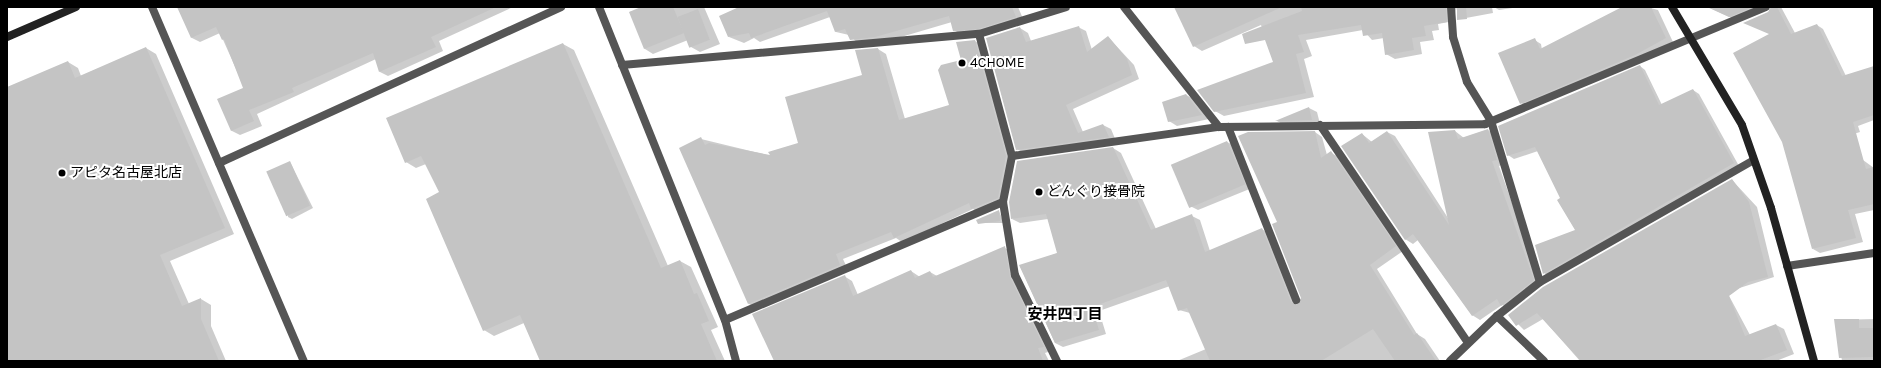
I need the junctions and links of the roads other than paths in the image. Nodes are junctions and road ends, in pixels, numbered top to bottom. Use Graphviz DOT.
graph roads {
  1 [pos="76,7"];
  2 [pos="152,7"];
  3 [pos="561,7"];
  4 [pos="599,7"];
  5 [pos="1066,7"];
  6 [pos="1124,7"];
  7 [pos="1451,7"];
  8 [pos="1672,7"];
  9 [pos="1766,7"];
  10 [pos="980,34"];
  11 [pos="7,37"];
  12 [pos="1691,38"];
  13 [pos="622,66"];
  14 [pos="1491,122"];
  15 [pos="1320,125"];
  16 [pos="1218,127"];
  17 [pos="1228,127"];
  18 [pos="1012,156"];
  19 [pos="1754,160"];
  20 [pos="219,163"];
  21 [pos="1003,202"];
  22 [pos="1874,253"];
  23 [pos="1787,266"];
  24 [pos="1540,282"];
  25 [pos="1296,300"];
  26 [pos="1496,316"];
  27 [pos="725,320"];
  28 [pos="1468,343"];
  29 [pos="304,361"];
  30 [pos="736,361"];
  31 [pos="1058,361"];
  32 [pos="1450,361"];
  33 [pos="1544,361"];
  34 [pos="1814,361"];
  1 -- 11 [label="street"];
  2 -- 20 [label="street"];
  3 -- 20 [label="street"];
  4 -- 13 [label="street"];
  5 -- 10 [label="street"];
  6 -- 16 [label="street"];
  7 -- 14 [label="street"];
  8 -- 12 [label="street"];
  9 -- 12 [label="street"];
  10 -- 13 [label="street"];
  10 -- 18 [label="street"];
  12 -- 14 [label="street"];
  12 -- 19 [label="street"];
  13 -- 27 [label="street"];
  14 -- 15 [label="street"];
  14 -- 24 [label="street"];
  15 -- 17 [label="street"];
  15 -- 28 [label="street"];
  16 -- 17 [label="street"];
  16 -- 18 [label="street"];
  17 -- 25 [label="street"];
  18 -- 21 [label="street"];
  19 -- 23 [label="street"];
  19 -- 24 [label="street"];
  20 -- 29 [label="street"];
  21 -- 27 [label="street"];
  21 -- 31 [label="street"];
  22 -- 23 [label="street"];
  23 -- 34 [label="street"];
  24 -- 26 [label="street"];
  26 -- 28 [label="street"];
  26 -- 33 [label="street"];
  27 -- 30 [label="street"];
  28 -- 32 [label="street"];
}
